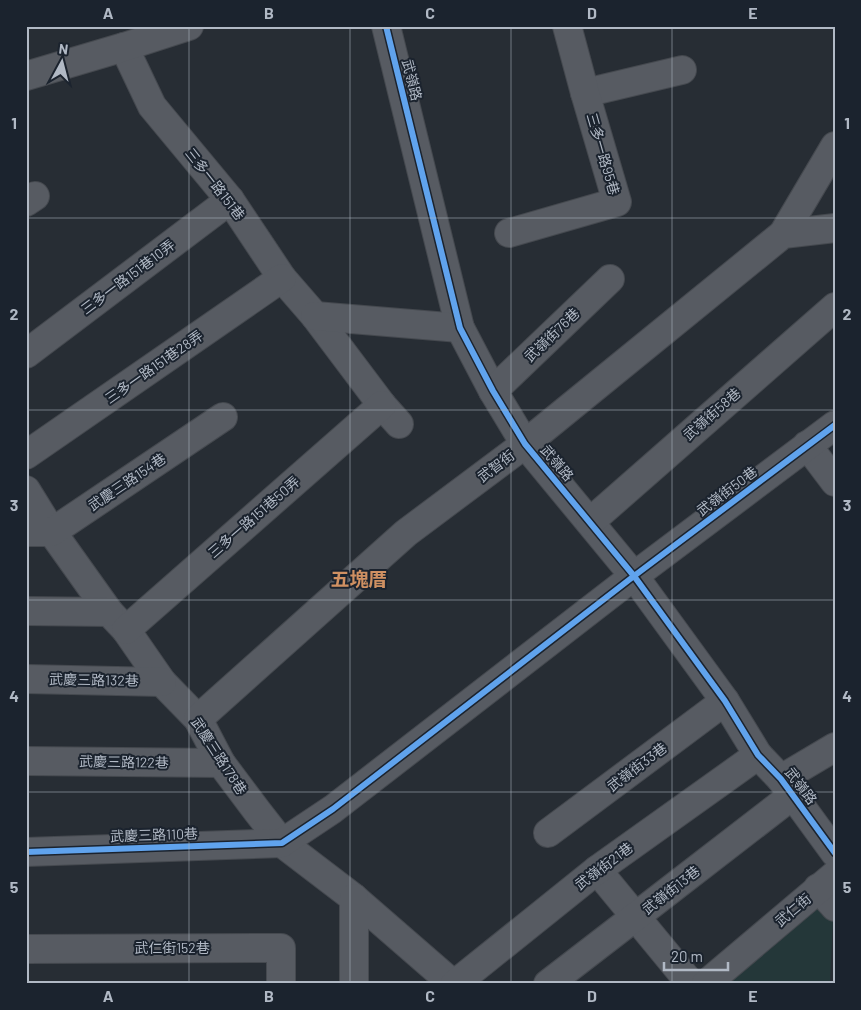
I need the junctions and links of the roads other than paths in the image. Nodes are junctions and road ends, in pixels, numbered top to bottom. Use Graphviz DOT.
graph roads {
  1 [pos="189,26"];
  2 [pos="386,26"];
  3 [pos="566,26"];
  4 [pos="151,32"];
  5 [pos="124,47"];
  6 [pos="682,70"];
  7 [pos="26,76"];
  8 [pos="585,93"];
  9 [pos="835,146"];
  10 [pos="230,200"];
  11 [pos="835,228"];
  12 [pos="509,233"];
  13 [pos="783,234"];
  14 [pos="282,278"];
  15 [pos="610,279"];
  16 [pos="835,307"];
  17 [pos="315,316"];
  18 [pos="460,328"];
  19 [pos="26,354"];
  20 [pos="493,390"];
  21 [pos="390,414"];
  22 [pos="222,417"];
  23 [pos="835,425"];
  24 [pos="526,444"];
  25 [pos="807,445"];
  26 [pos="26,455"];
  27 [pos="835,482"];
  28 [pos="26,490"];
  29 [pos="590,522"];
  30 [pos="39,532"];
  31 [pos="634,576"];
  32 [pos="26,610"];
  33 [pos="117,621"];
  34 [pos="26,679"];
  35 [pos="162,682"];
  36 [pos="725,701"];
  37 [pos="198,719"];
  38 [pos="835,747"];
  39 [pos="758,755"];
  40 [pos="26,761"];
  41 [pos="221,763"];
  42 [pos="787,787"];
  43 [pos="548,833"];
  44 [pos="282,843"];
  45 [pos="26,852"];
  46 [pos="835,853"];
  47 [pos="597,870"];
  48 [pos="829,890"];
  49 [pos="354,898"];
  50 [pos="635,917"];
  51 [pos="26,949"];
  52 [pos="447,980"];
  53 [pos="281,984"];
  54 [pos="354,984"];
  55 [pos="548,984"];
  56 [pos="691,984"];
  57 [pos="706,984"];
  1 -- 4 [label="street"];
  2 -- 18 [label="street, 武嶺路"];
  3 -- 8 [label="street, 三多一路95巷"];
  4 -- 5 [label="street"];
  5 -- 7 [label="street"];
  5 -- 10 [label="street, 三多一路151巷"];
  6 -- 8 [label="street"];
  8 -- 12 [label="street, 三多一路95巷"];
  9 -- 13 [label="street"];
  10 -- 14 [label="street, 三多一路151巷"];
  10 -- 19 [label="street, 三多一路151巷10弄"];
  11 -- 13 [label="street"];
  13 -- 24 [label="street, 武智街"];
  14 -- 17 [label="street, 三多一路151巷"];
  14 -- 26 [label="street, 三多一路151巷28弄"];
  15 -- 20 [label="street, 武嶺街76巷"];
  16 -- 29 [label="street, 武嶺街58巷"];
  17 -- 18 [label="street"];
  17 -- 21 [label="street, 三多一路151巷"];
  18 -- 20 [label="street, 武嶺路"];
  20 -- 24 [label="street, 武嶺路"];
  21 -- 33 [label="street, 三多一路151巷50弄"];
  22 -- 30 [label="street, 武慶三路154巷"];
  23 -- 25 [label="street, 武嶺街50巷"];
  24 -- 29 [label="street, 武嶺路"];
  24 -- 37 [label="street, 武智街"];
  25 -- 27 [label="street"];
  25 -- 31 [label="street, 武嶺街50巷"];
  28 -- 30 [label="street, 武慶三路178巷"];
  29 -- 31 [label="street, 武嶺路"];
  30 -- 33 [label="street, 武慶三路178巷"];
  31 -- 36 [label="street, 武嶺路"];
  31 -- 44 [label="street, 武嶺街50巷"];
  32 -- 33 [label="street"];
  33 -- 35 [label="street, 武慶三路178巷"];
  34 -- 35 [label="street, 武慶三路132巷"];
  35 -- 37 [label="street, 武慶三路178巷"];
  36 -- 39 [label="street, 武嶺路"];
  36 -- 43 [label="street, 武嶺街33巷"];
  37 -- 41 [label="street, 武慶三路178巷"];
  38 -- 42 [label="street, 武嶺街13巷"];
  39 -- 42 [label="street, 武嶺路"];
  39 -- 47 [label="street, 武嶺街21巷"];
  40 -- 41 [label="street, 武慶三路122巷"];
  41 -- 44 [label="street, 武慶三路178巷"];
  42 -- 46 [label="street, 武嶺路"];
  42 -- 50 [label="street, 武嶺街13巷"];
  44 -- 45 [label="street, 武慶三路110巷"];
  44 -- 49 [label="street, 武慶三路178巷"];
  47 -- 50 [label="street"];
  47 -- 52 [label="street, 武嶺街21巷"];
  48 -- 57 [label="street, 武仁街"];
  49 -- 52 [label="street, 武慶三路178巷"];
  49 -- 54 [label="street"];
  50 -- 55 [label="street, 武嶺街13巷"];
  50 -- 56 [label="street"];
  51 -- 53 [label="street, 武仁街152巷"];
}
